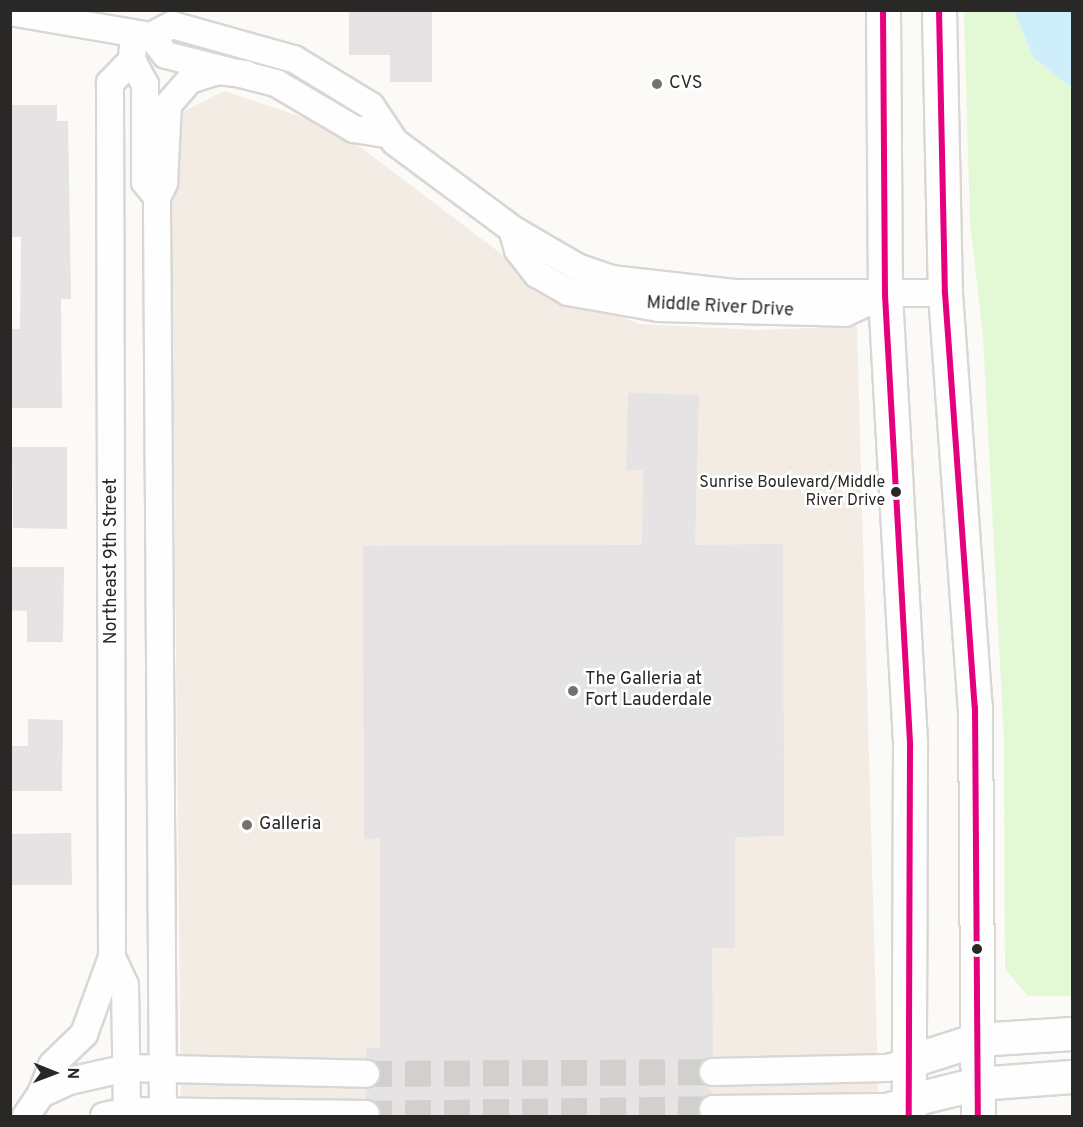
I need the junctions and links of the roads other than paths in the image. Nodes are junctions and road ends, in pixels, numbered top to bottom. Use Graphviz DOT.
graph roads {
  1 [pos="883,10"];
  2 [pos="939,10"];
  3 [pos="10,12"];
  4 [pos="143,34"];
  5 [pos="132,60"];
  6 [pos="246,74"];
  7 [pos="387,134"];
  8 [pos="157,197"];
  9 [pos="945,292"];
  10 [pos="885,295"];
  11 [pos="112,957"];
  12 [pos="1072,1034"];
  13 [pos="977,1040"];
  14 [pos="909,1062"];
  15 [pos="127,1068"];
  16 [pos="162,1069"];
  17 [pos="713,1072"];
  18 [pos="366,1074"];
  19 [pos="1072,1077"];
  20 [pos="978,1084"];
  21 [pos="41,1094"];
  22 [pos="713,1109"];
  23 [pos="909,1109"];
  24 [pos="163,1111"];
  25 [pos="116,1114"];
  26 [pos="366,1114"];
  27 [pos="26,1116"];
  28 [pos="978,1116"];
  1 -- 10 [label="main road"];
  2 -- 9 [label="main road"];
  3 -- 4 [label="street, Middle River Drive"];
  4 -- 5 [label="street"];
  4 -- 6 [label="street, Middle River Drive"];
  4 -- 7 [label="street, Middle River Drive"];
  5 -- 8 [label="street"];
  5 -- 11 [label="street, Northeast 9th Street"];
  6 -- 7 [label="street, Middle River Drive"];
  6 -- 8 [label="street"];
  7 -- 10 [label="street, Middle River Drive"];
  8 -- 16 [label="street"];
  9 -- 10 [label="street, Middle River Drive"];
  9 -- 13 [label="main road"];
  10 -- 14 [label="main road"];
  11 -- 15 [label="street, Northeast 9th Street"];
  11 -- 21 [label="street"];
  12 -- 13 [label="street"];
  13 -- 14 [label="street"];
  13 -- 20 [label="main road"];
  14 -- 17 [label="street"];
  14 -- 23 [label="main road"];
  15 -- 16 [label="street"];
  15 -- 21 [label="street"];
  15 -- 25 [label="street, Northeast 9th Street"];
  16 -- 18 [label="street"];
  16 -- 24 [label="street"];
  19 -- 20 [label="street"];
  20 -- 23 [label="street"];
  20 -- 28 [label="main road"];
  21 -- 27 [label="street"];
  22 -- 23 [label="street"];
  24 -- 25 [label="street, Northeast 9th Street"];
  24 -- 26 [label="street, Northeast 9th Street"];
}
